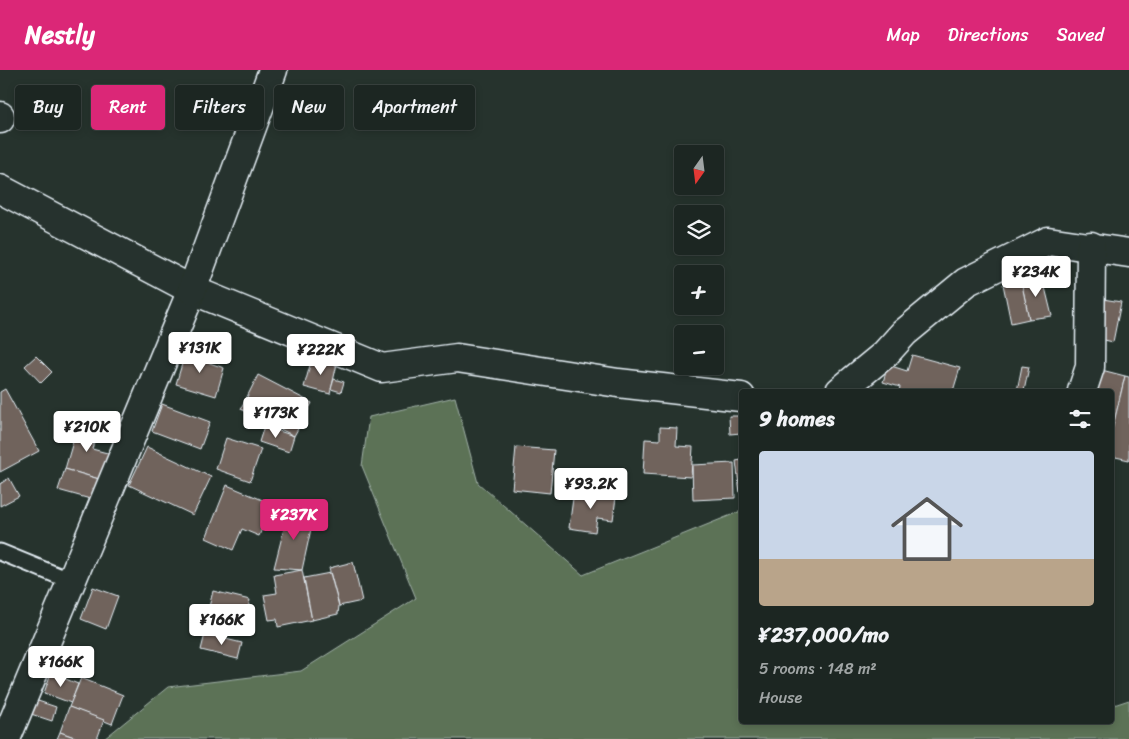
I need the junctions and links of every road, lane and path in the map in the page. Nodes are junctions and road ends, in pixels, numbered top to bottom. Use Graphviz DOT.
graph roads {
  1 [pos="273,70"];
  2 [pos="0,188"];
  3 [pos="1091,246"];
  4 [pos="1129,253"];
  5 [pos="192,290"];
  6 [pos="842,389"];
  7 [pos="1083,389"];
  8 [pos="739,398"];
  9 [pos="0,552"];
  10 [pos="71,581"];
  11 [pos="4,737"];
  1 -- 5 [label="street"];
  2 -- 5 [label="street"];
  3 -- 4 [label="street"];
  3 -- 6 [label="street"];
  3 -- 7 [label="street"];
  5 -- 8 [label="street"];
  5 -- 10 [label="street"];
  9 -- 10 [label="lane"];
  10 -- 11 [label="street"];
}
